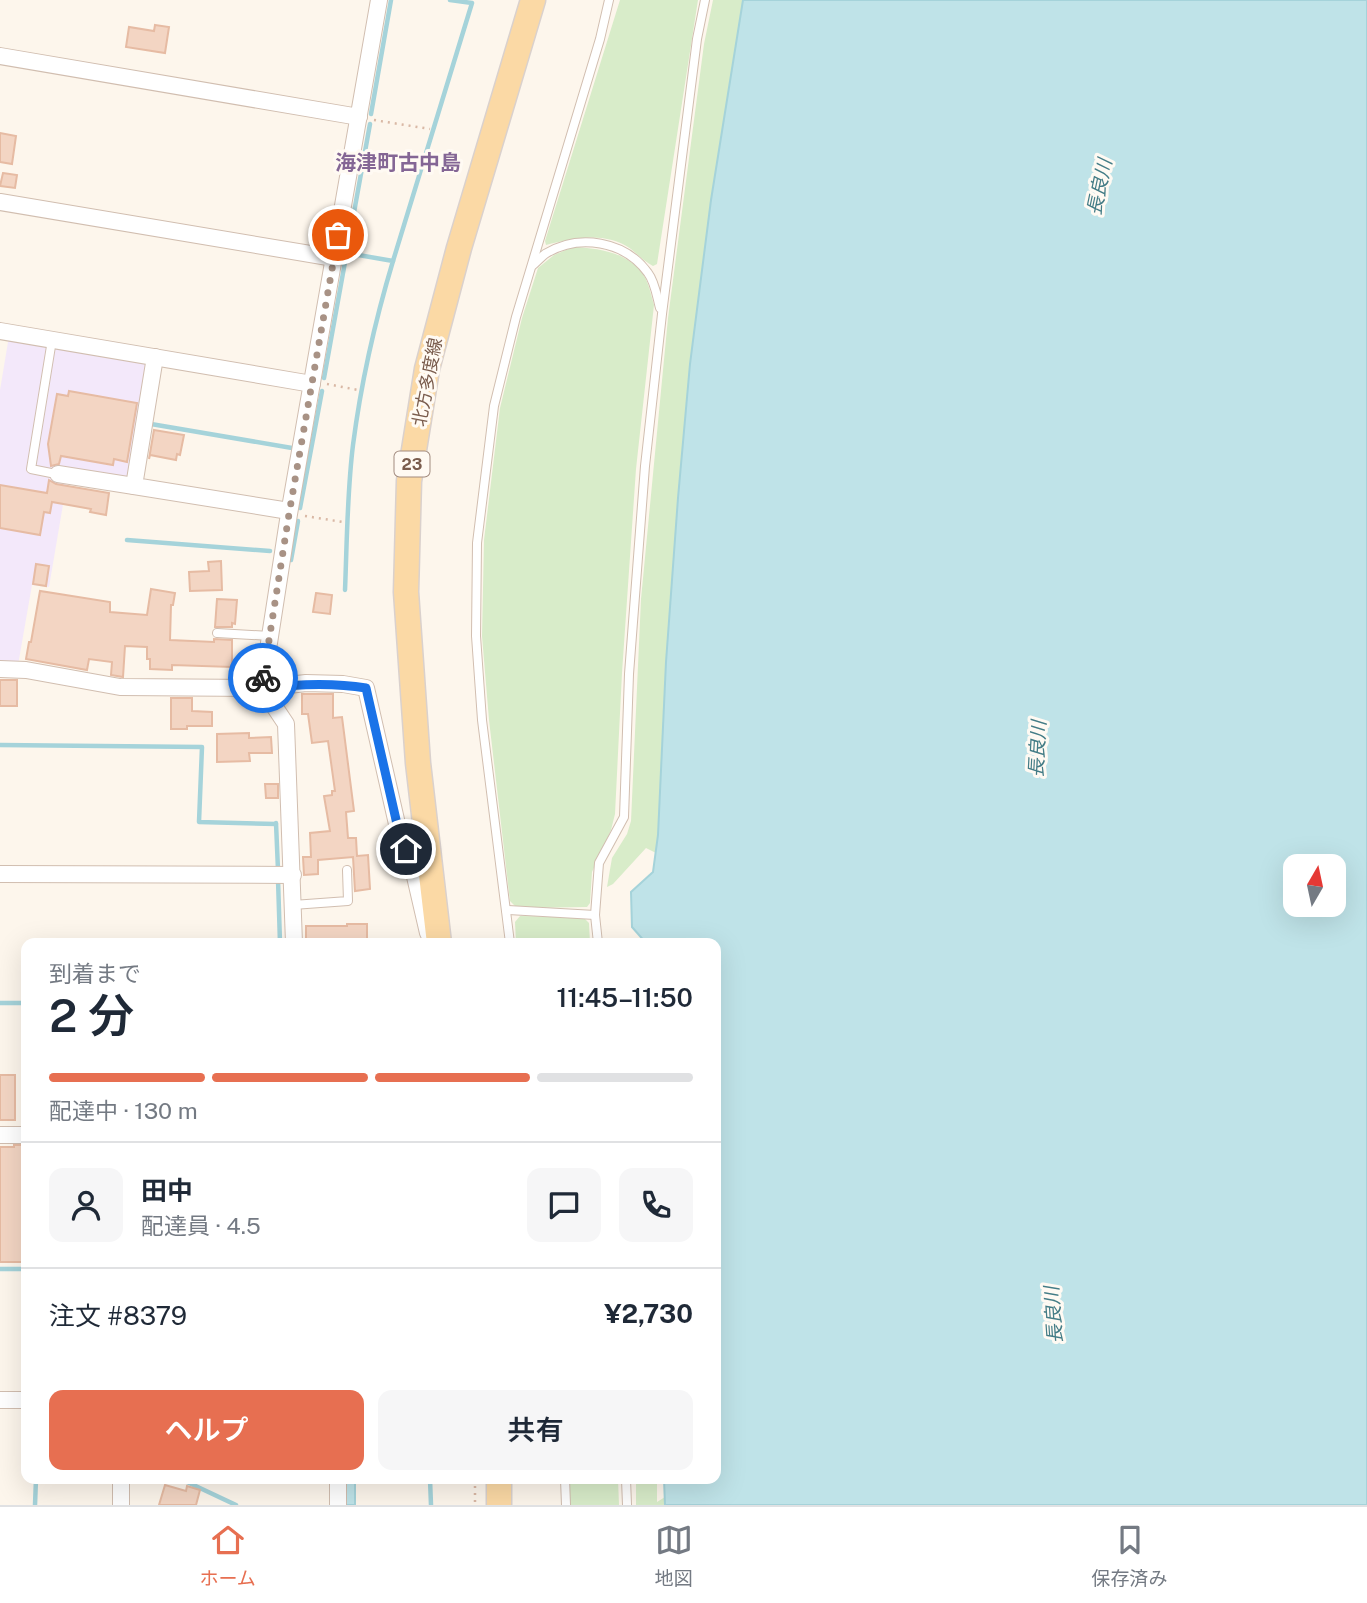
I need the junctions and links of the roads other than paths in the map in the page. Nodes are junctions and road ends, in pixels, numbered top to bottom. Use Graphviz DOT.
graph roads {
  1 [pos="379,0"];
  2 [pos="533,0"];
  3 [pos="609,0"];
  4 [pos="705,0"];
  5 [pos="0,56"];
  6 [pos="359,117"];
  7 [pos="0,202"];
  8 [pos="334,258"];
  9 [pos="531,267"];
  10 [pos="662,314"];
  11 [pos="0,331"];
  12 [pos="52,340"];
  13 [pos="156,357"];
  14 [pos="312,383"];
  15 [pos="55,473"];
  16 [pos="134,486"];
  17 [pos="289,513"];
  18 [pos="218,633"];
  19 [pos="270,636"];
  20 [pos="0,669"];
  21 [pos="262,688"];
  22 [pos="347,870"];
  23 [pos="0,874"];
  24 [pos="283,875"];
  25 [pos="293,905"];
  26 [pos="506,910"];
  27 [pos="595,915"];
  28 [pos="294,938"];
  29 [pos="429,938"];
  30 [pos="438,938"];
  31 [pos="509,938"];
  32 [pos="597,938"];
  33 [pos="0,1135"];
  34 [pos="21,1135"];
  35 [pos="21,1400"];
  36 [pos="0,1401"];
  37 [pos="121,1484"];
  38 [pos="338,1484"];
  39 [pos="499,1484"];
  40 [pos="565,1484"];
  41 [pos="626,1484"];
  42 [pos="121,1505"];
  43 [pos="338,1505"];
  44 [pos="499,1505"];
  45 [pos="566,1505"];
  46 [pos="627,1505"];
  1 -- 6 [label="street"];
  2 -- 30 [label="main road, 北方多度線 / 23"];
  3 -- 9 [label="lane"];
  4 -- 10 [label="lane"];
  5 -- 6 [label="street"];
  6 -- 8 [label="street"];
  7 -- 8 [label="street"];
  8 -- 14 [label="street"];
  9 -- 10 [label="lane"];
  9 -- 26 [label="lane"];
  10 -- 27 [label="lane"];
  11 -- 12 [label="street"];
  12 -- 13 [label="street"];
  12 -- 15 [label="lane"];
  13 -- 14 [label="street"];
  13 -- 16 [label="street"];
  14 -- 17 [label="street"];
  15 -- 16 [label="street"];
  16 -- 17 [label="street"];
  17 -- 19 [label="street"];
  18 -- 19 [label="lane"];
  19 -- 21 [label="street"];
  20 -- 21 [label="street"];
  21 -- 24 [label="street"];
  21 -- 29 [label="street"];
  22 -- 25 [label="lane"];
  23 -- 24 [label="street"];
  24 -- 25 [label="street"];
  25 -- 28 [label="street"];
  26 -- 27 [label="lane"];
  26 -- 31 [label="lane"];
  27 -- 32 [label="lane"];
  33 -- 34 [label="street"];
  35 -- 36 [label="street"];
  37 -- 42 [label="street"];
  38 -- 43 [label="street"];
  39 -- 44 [label="main road"];
  40 -- 45 [label="lane"];
  41 -- 46 [label="lane"];
}
